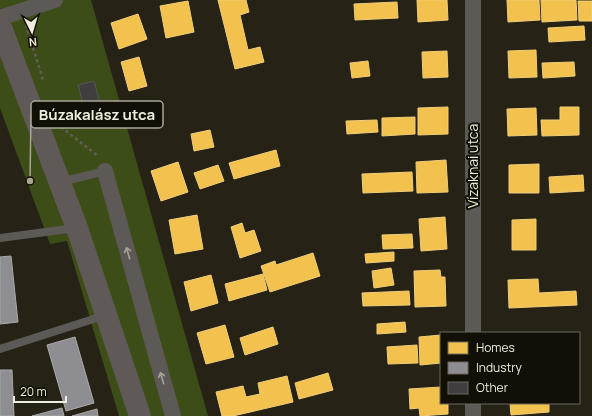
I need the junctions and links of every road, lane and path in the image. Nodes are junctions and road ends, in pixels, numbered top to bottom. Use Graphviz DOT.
graph roads {
  1 [pos="55,0"];
  2 [pos="473,0"];
  3 [pos="22,10"];
  4 [pos="0,18"];
  5 [pos="0,25"];
  6 [pos="45,84"];
  7 [pos="56,122"];
  8 [pos="105,171"];
  9 [pos="60,182"];
  10 [pos="76,228"];
  11 [pos="0,238"];
  12 [pos="106,315"];
  13 [pos="473,332"];
  14 [pos="0,349"];
  15 [pos="473,404"];
  16 [pos="140,416"];
  17 [pos="173,416"];
  18 [pos="473,416"];
  1 -- 3 [label="street"];
  2 -- 13 [label="street, Vízaknai utca"];
  3 -- 4 [label="street"];
  3 -- 6 [label="path"];
  5 -- 9 [label="street"];
  7 -- 8 [label="path"];
  8 -- 9 [label="lane"];
  17 -- 8 [label="street, one-way"];
  9 -- 10 [label="street"];
  10 -- 11 [label="lane"];
  10 -- 12 [label="street"];
  12 -- 14 [label="lane"];
  12 -- 16 [label="street"];
  15 -- 18 [label="street"];
}
